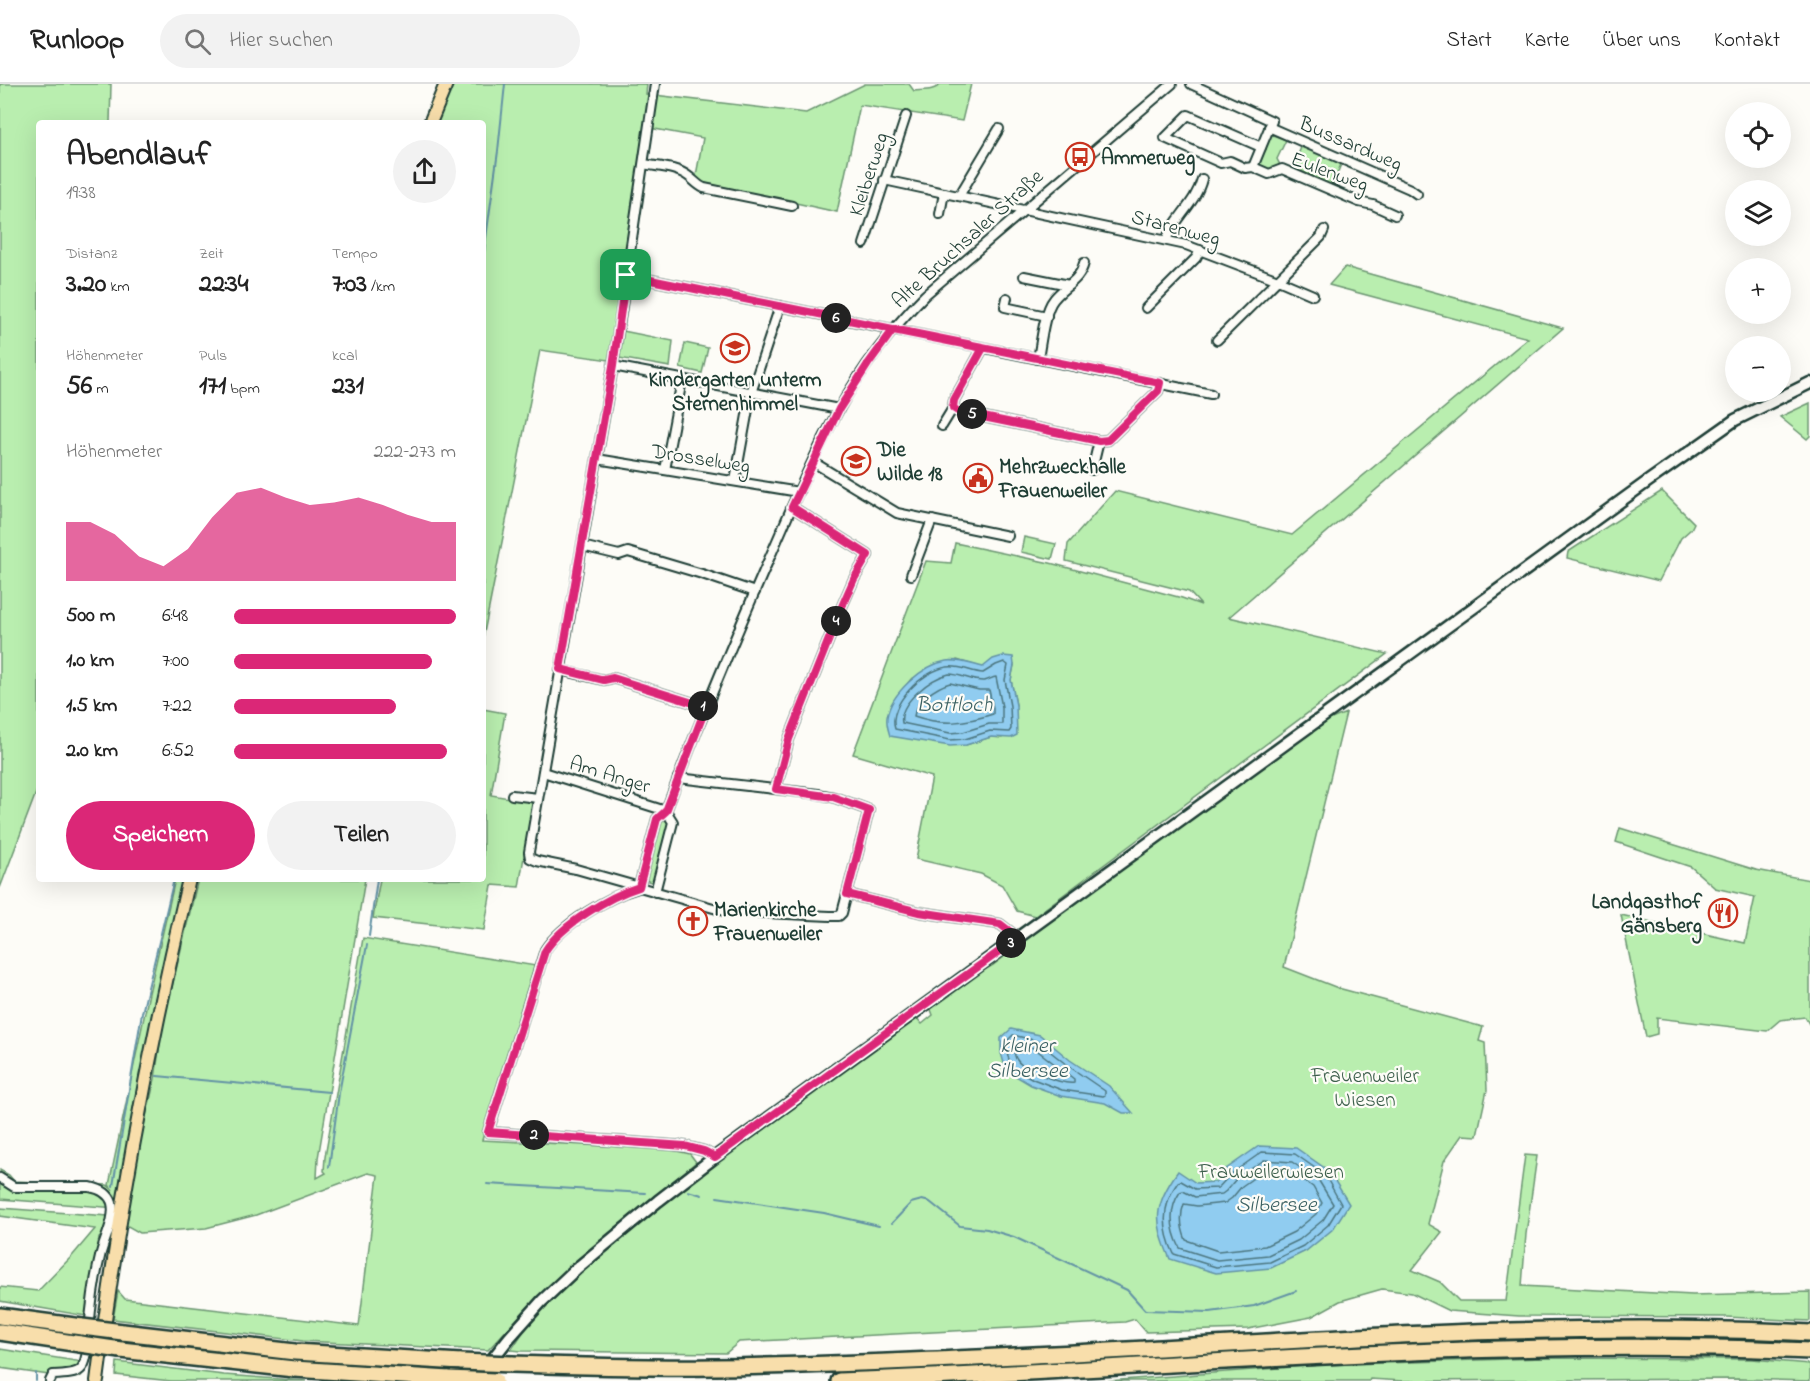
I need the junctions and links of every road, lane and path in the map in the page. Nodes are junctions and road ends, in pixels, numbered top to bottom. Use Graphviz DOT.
graph roads {
  1 [pos="446,84"];
  2 [pos="655,84"];
  3 [pos="1172,84"];
  4 [pos="1191,84"];
  5 [pos="906,116"];
  6 [pos="431,120"];
  7 [pos="1269,128"];
  8 [pos="999,129"];
  9 [pos="1261,147"];
  10 [pos="644,164"];
  11 [pos="1253,167"];
  12 [pos="1202,179"];
  13 [pos="884,180"];
  14 [pos="944,193"];
  15 [pos="1417,194"];
  16 [pos="958,196"];
  17 [pos="792,206"];
  18 [pos="1025,210"];
  19 [pos="940,214"];
  20 [pos="1395,215"];
  21 [pos="1324,230"];
  22 [pos="1166,240"];
  23 [pos="864,244"];
  24 [pos="1200,250"];
  25 [pos="1084,263"];
  26 [pos="626,275"];
  27 [pos="1024,276"];
  28 [pos="1278,280"];
  29 [pos="1069,285"];
  30 [pos="1313,295"];
  31 [pos="1007,298"];
  32 [pos="780,306"];
  33 [pos="1146,308"];
  34 [pos="1047,316"];
  35 [pos="893,330"];
  36 [pos="1217,340"];
  37 [pos="983,348"];
  38 [pos="1038,359"];
  39 [pos="613,366"];
  40 [pos="682,380"];
  41 [pos="1160,383"];
  42 [pos="1810,383"];
  43 [pos="752,393"];
  44 [pos="1211,394"];
  45 [pos="953,408"];
  46 [pos="839,409"];
  47 [pos="942,426"];
  48 [pos="1099,441"];
  49 [pos="597,459"];
  50 [pos="813,462"];
  51 [pos="665,470"];
  52 [pos="1092,471"];
  53 [pos="735,481"];
  54 [pos="799,492"];
  55 [pos="792,507"];
  56 [pos="932,520"];
  57 [pos="1008,536"];
  58 [pos="582,546"];
  59 [pos="911,575"];
  60 [pos="755,592"];
  61 [pos="560,669"];
  62 [pos="706,707"];
  63 [pos="543,772"];
  64 [pos="678,778"];
  65 [pos="776,789"];
  66 [pos="512,795"];
  67 [pos="538,798"];
  68 [pos="666,811"];
  69 [pos="188,882"];
  70 [pos="639,887"];
  71 [pos="655,892"];
  72 [pos="847,894"];
  73 [pos="1017,939"];
  74 [pos="715,1157"];
  75 [pos="0,1178"];
  76 [pos="0,1316"];
  77 [pos="0,1332"];
  78 [pos="1810,1334"];
  79 [pos="1810,1351"];
  80 [pos="50,1381"];
  81 [pos="97,1381"];
  82 [pos="475,1381"];
  83 [pos="495,1381"];
  84 [pos="839,1381"];
  1 -- 6 [label="main road"];
  2 -- 10 [label="street"];
  3 -- 18 [label="street, Alte Bruchsaler Straße"];
  4 -- 7 [label="street, Bussardweg"];
  5 -- 13 [label="street, Kleiberweg"];
  7 -- 9 [label="street"];
  7 -- 15 [label="street, Bussardweg"];
  8 -- 16 [label="street"];
  9 -- 11 [label="street"];
  9 -- 11 [label="street, Eulenweg"];
  10 -- 17 [label="street"];
  10 -- 26 [label="street"];
  11 -- 20 [label="street, Eulenweg"];
  12 -- 22 [label="street"];
  13 -- 14 [label="street, Starenweg"];
  13 -- 23 [label="street, Kleiberweg"];
  14 -- 16 [label="street, Starenweg"];
  14 -- 19 [label="street"];
  16 -- 18 [label="street, Starenweg"];
  18 -- 22 [label="street, Starenweg"];
  18 -- 35 [label="street, Alte Bruchsaler Straße"];
  21 -- 28 [label="street"];
  22 -- 24 [label="street, Starenweg"];
  24 -- 28 [label="street, Starenweg"];
  24 -- 33 [label="street"];
  25 -- 29 [label="street"];
  26 -- 32 [label="street"];
  26 -- 39 [label="street"];
  27 -- 29 [label="street"];
  28 -- 30 [label="street, Starenweg"];
  28 -- 36 [label="street"];
  29 -- 34 [label="street"];
  31 -- 34 [label="street"];
  32 -- 35 [label="street"];
  32 -- 43 [label="street"];
  34 -- 38 [label="street"];
  35 -- 37 [label="street"];
  35 -- 46 [label="street, Alte Bruchsaler Straße"];
  37 -- 38 [label="street"];
  37 -- 45 [label="street"];
  38 -- 41 [label="street"];
  39 -- 40 [label="street"];
  39 -- 49 [label="street"];
  40 -- 43 [label="street"];
  40 -- 51 [label="street"];
  41 -- 44 [label="street"];
  41 -- 48 [label="street"];
  42 -- 73 [label="main road"];
  43 -- 46 [label="street"];
  43 -- 53 [label="street"];
  45 -- 47 [label="street"];
  45 -- 48 [label="street"];
  46 -- 50 [label="street, Alte Bruchsaler Straße"];
  48 -- 52 [label="street"];
  49 -- 51 [label="street, Drosselweg"];
  49 -- 58 [label="street"];
  50 -- 54 [label="street, Alte Bruchsaler Straße"];
  50 -- 56 [label="street"];
  51 -- 53 [label="street, Drosselweg"];
  53 -- 54 [label="street, Drosselweg"];
  54 -- 55 [label="street, Alte Bruchsaler Straße"];
  55 -- 60 [label="street, Alte Bruchsaler Straße"];
  55 -- 65 [label="street"];
  56 -- 57 [label="street"];
  56 -- 59 [label="street"];
  58 -- 60 [label="street"];
  58 -- 61 [label="street"];
  60 -- 62 [label="street, Alte Bruchsaler Straße"];
  61 -- 62 [label="street"];
  61 -- 63 [label="street"];
  62 -- 64 [label="street, Alte Bruchsaler Straße"];
  63 -- 67 [label="street"];
  63 -- 68 [label="street, Am Anger"];
  64 -- 65 [label="street"];
  64 -- 68 [label="street, Alte Bruchsaler Straße"];
  65 -- 72 [label="street"];
  66 -- 67 [label="street"];
  67 -- 70 [label="street"];
  68 -- 70 [label="street, Alte Bruchsaler Straße"];
  68 -- 71 [label="street"];
  69 -- 81 [label="main road"];
  70 -- 71 [label="street"];
  70 -- 74 [label="street"];
  71 -- 72 [label="street"];
  72 -- 73 [label="street"];
  73 -- 74 [label="main road"];
  74 -- 82 [label="main road"];
  75 -- 80 [label="street"];
  76 -- 78 [label="highway, bridge"];
  77 -- 83 [label="highway, bridge"];
  79 -- 84 [label="highway"];
}
